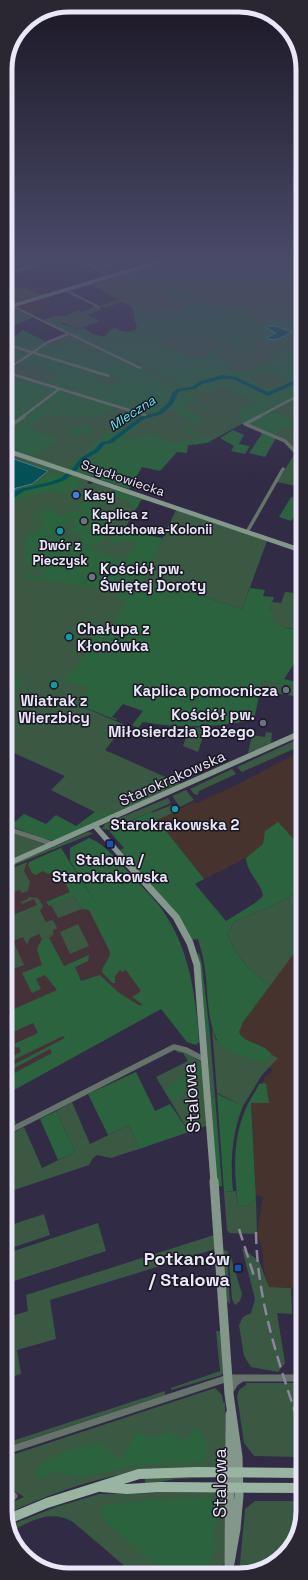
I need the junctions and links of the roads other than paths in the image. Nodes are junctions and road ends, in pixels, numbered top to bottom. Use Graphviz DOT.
graph roads {
  1 [pos="68,334"];
  2 [pos="12,346"];
  3 [pos="33,352"];
  4 [pos="12,367"];
  5 [pos="140,368"];
  6 [pos="12,374"];
  7 [pos="109,376"];
  8 [pos="59,388"];
  9 [pos="296,397"];
  10 [pos="145,415"];
  11 [pos="12,425"];
  12 [pos="12,452"];
  13 [pos="296,453"];
  14 [pos="284,469"];
  15 [pos="247,532"];
  16 [pos="296,549"];
  17 [pos="296,735"];
  18 [pos="95,826"];
  19 [pos="12,830"];
  20 [pos="55,844"];
  21 [pos="12,862"];
  22 [pos="206,1061"];
  23 [pos="12,1129"];
  24 [pos="227,1366"];
  25 [pos="228,1378"];
  26 [pos="242,1378"];
  27 [pos="296,1378"];
  28 [pos="230,1398"];
  29 [pos="12,1449"];
  30 [pos="296,1472"];
  31 [pos="234,1473"];
  32 [pos="101,1487"];
  33 [pos="234,1487"];
  34 [pos="296,1488"];
  35 [pos="12,1518"];
  36 [pos="230,1568"];
  1 -- 3 [label="street"];
  1 -- 5 [label="street"];
  2 -- 3 [label="street"];
  3 -- 4 [label="street"];
  3 -- 7 [label="street"];
  6 -- 8 [label="street"];
  8 -- 10 [label="street"];
  8 -- 11 [label="street"];
  9 -- 13 [label="street"];
  12 -- 15 [label="street, Szydłowiecka"];
  14 -- 15 [label="street"];
  15 -- 16 [label="street, Szydłowiecka"];
  17 -- 18 [label="street, Starokrakowska"];
  18 -- 20 [label="street, Starokrakowska"];
  18 -- 22 [label="street, Stalowa"];
  19 -- 20 [label="street"];
  20 -- 21 [label="street, Starokrakowska"];
  22 -- 23 [label="street"];
  22 -- 24 [label="street, Stalowa"];
  24 -- 25 [label="street, Stalowa"];
  24 -- 26 [label="street"];
  25 -- 26 [label="street"];
  25 -- 28 [label="street, Stalowa"];
  25 -- 29 [label="street"];
  26 -- 27 [label="street"];
  26 -- 28 [label="street"];
  28 -- 31 [label="street, Stalowa"];
  30 -- 31 [label="main road"];
  31 -- 32 [label="main road"];
  31 -- 33 [label="street, Stalowa"];
  32 -- 33 [label="main road"];
  32 -- 35 [label="main road"];
  33 -- 34 [label="main road"];
  33 -- 36 [label="street, Stalowa"];
}
